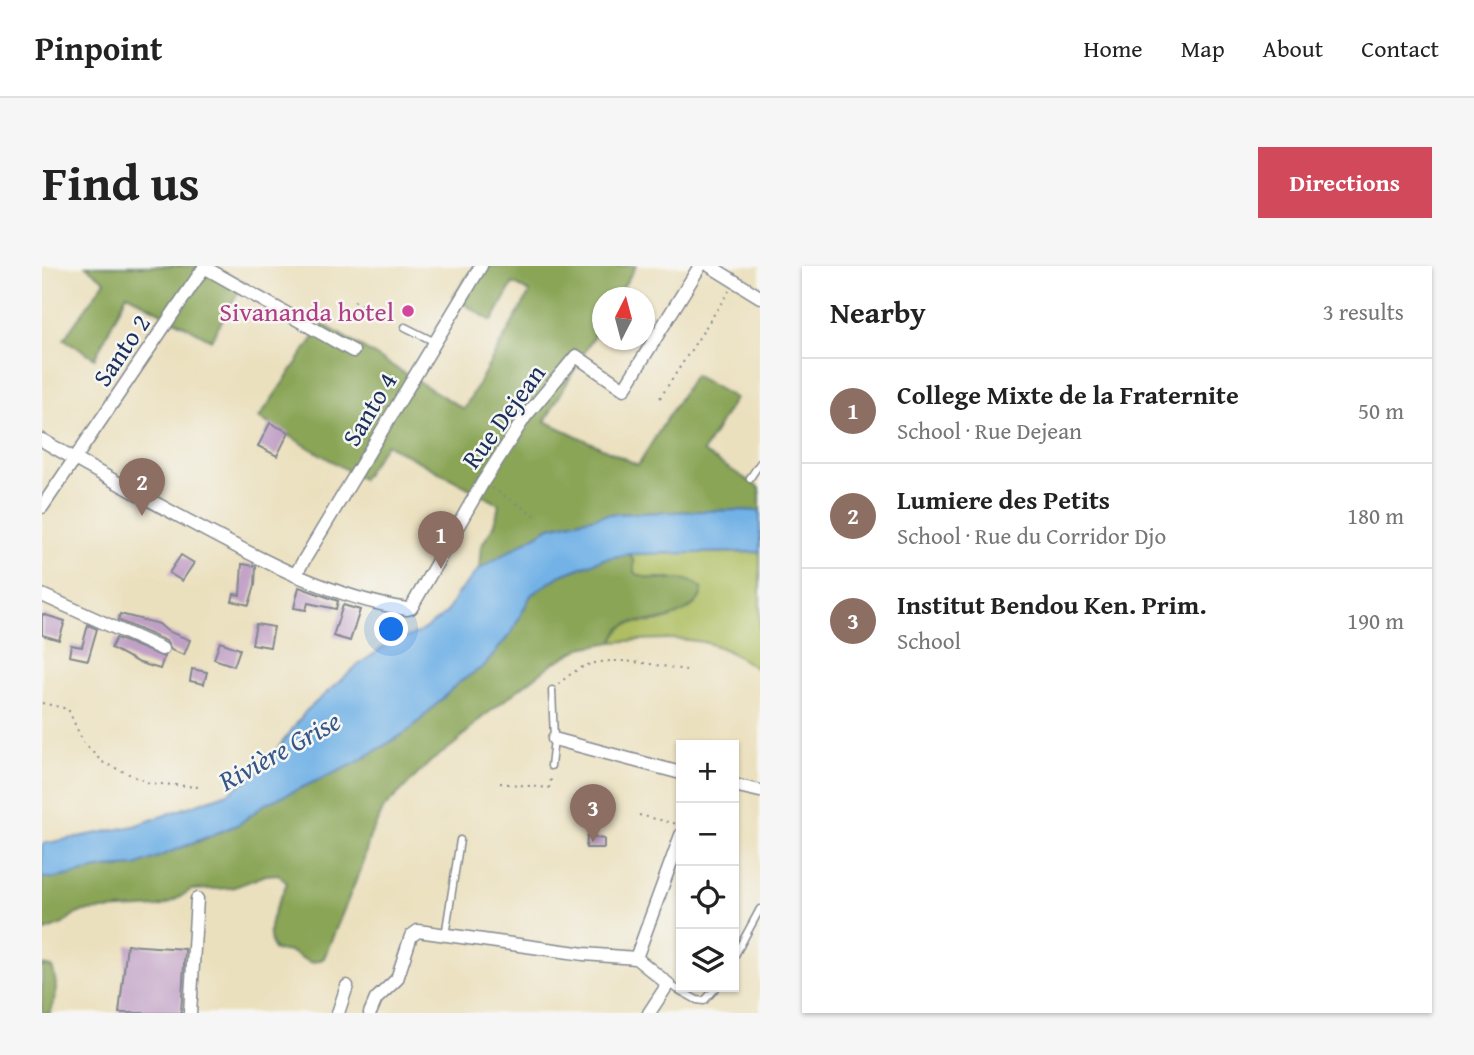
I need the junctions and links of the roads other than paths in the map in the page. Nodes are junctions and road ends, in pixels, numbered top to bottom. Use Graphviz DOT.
graph roads {
  1 [pos="204,266"];
  2 [pos="481,266"];
  3 [pos="700,266"];
  4 [pos="710,266"];
  5 [pos="760,297"];
  6 [pos="405,327"];
  7 [pos="436,342"];
  8 [pos="352,351"];
  9 [pos="42,440"];
  10 [pos="74,460"];
  11 [pos="760,463"];
  12 [pos="751,478"];
  13 [pos="42,507"];
  14 [pos="295,575"];
  15 [pos="42,595"];
  16 [pos="162,649"];
  17 [pos="552,690"];
  18 [pos="554,739"];
  19 [pos="551,766"];
  20 [pos="676,772"];
  21 [pos="739,786"];
  22 [pos="760,791"];
  23 [pos="460,841"];
  24 [pos="676,849"];
  25 [pos="197,899"];
  26 [pos="760,909"];
  27 [pos="445,936"];
  28 [pos="739,948"];
  29 [pos="636,958"];
  30 [pos="668,984"];
  31 [pos="347,986"];
  32 [pos="676,988"];
  33 [pos="682,992"];
  34 [pos="712,992"];
  35 [pos="190,1013"];
  36 [pos="338,1013"];
  37 [pos="369,1013"];
  38 [pos="649,1013"];
  1 -- 8 [label="street"];
  1 -- 10 [label="street, Santo 2"];
  2 -- 7 [label="street, Santo 4"];
  3 -- 14 [label="street, Rue Dejean"];
  4 -- 5 [label="street"];
  6 -- 7 [label="lane"];
  7 -- 14 [label="street, Santo 4"];
  9 -- 10 [label="street"];
  10 -- 13 [label="street, Santo 2"];
  10 -- 14 [label="street"];
  11 -- 12 [label="lane"];
  15 -- 16 [label="street"];
  17 -- 18 [label="lane"];
  18 -- 19 [label="lane"];
  18 -- 20 [label="street"];
  21 -- 22 [label="street"];
  23 -- 27 [label="lane"];
  24 -- 29 [label="street"];
  25 -- 35 [label="street"];
  26 -- 28 [label="lane"];
  27 -- 29 [label="street"];
  27 -- 37 [label="street"];
  29 -- 30 [label="street"];
  30 -- 32 [label="lane"];
  30 -- 38 [label="street"];
  31 -- 36 [label="street"];
  33 -- 34 [label="lane"];
}
